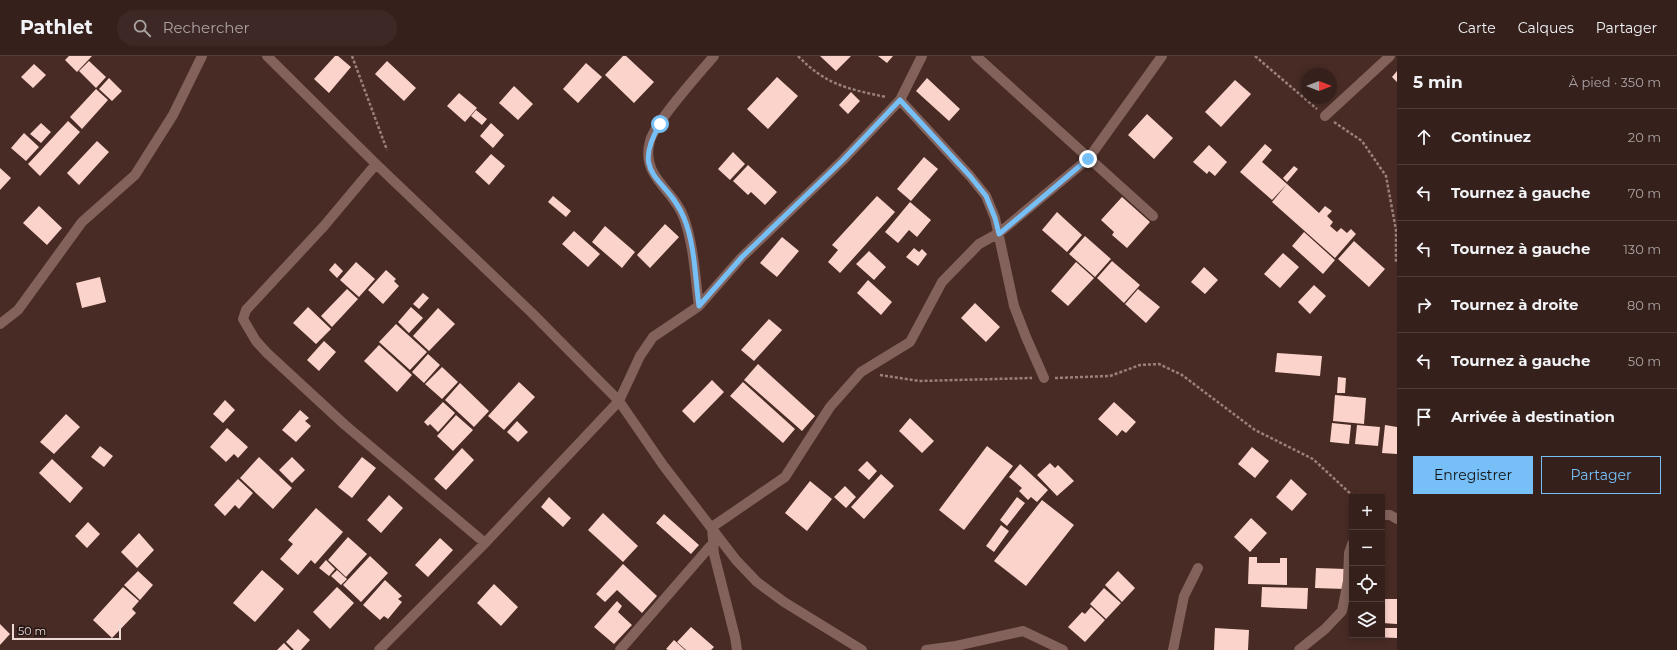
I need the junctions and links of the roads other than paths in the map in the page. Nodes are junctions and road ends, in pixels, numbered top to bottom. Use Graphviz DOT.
graph roads {
  1 [pos="202,56"];
  2 [pos="267,56"];
  3 [pos="714,56"];
  4 [pos="922,56"];
  5 [pos="976,56"];
  6 [pos="1162,56"];
  7 [pos="1390,56"];
  8 [pos="900,100"];
  9 [pos="1324,116"];
  10 [pos="1088,159"];
  11 [pos="376,164"];
  12 [pos="1153,216"];
  13 [pos="999,234"];
  14 [pos="699,306"];
  15 [pos="0,324"];
  16 [pos="1044,378"];
  17 [pos="618,401"];
  18 [pos="1385,515"];
  19 [pos="1397,519"];
  20 [pos="712,527"];
  21 [pos="485,543"];
  22 [pos="713,543"];
  23 [pos="1349,553"];
  24 [pos="1198,568"];
  25 [pos="379,650"];
  26 [pos="620,650"];
  27 [pos="737,650"];
  28 [pos="862,650"];
  29 [pos="926,650"];
  30 [pos="1063,650"];
  31 [pos="1173,650"];
  32 [pos="1300,650"];
  1 -- 15 [label="street"];
  2 -- 11 [label="street"];
  3 -- 14 [label="street"];
  4 -- 8 [label="street"];
  5 -- 10 [label="street"];
  6 -- 10 [label="street"];
  7 -- 9 [label="street"];
  8 -- 13 [label="street"];
  8 -- 14 [label="street"];
  10 -- 12 [label="street"];
  10 -- 13 [label="street"];
  11 -- 17 [label="street"];
  11 -- 21 [label="street"];
  13 -- 16 [label="street"];
  13 -- 20 [label="street"];
  14 -- 17 [label="street"];
  17 -- 20 [label="street"];
  17 -- 21 [label="street"];
  18 -- 19 [label="street"];
  20 -- 22 [label="street"];
  20 -- 28 [label="street"];
  21 -- 25 [label="street"];
  22 -- 26 [label="street"];
  22 -- 27 [label="street"];
  23 -- 32 [label="street"];
  24 -- 31 [label="street"];
  29 -- 30 [label="street"];
}
